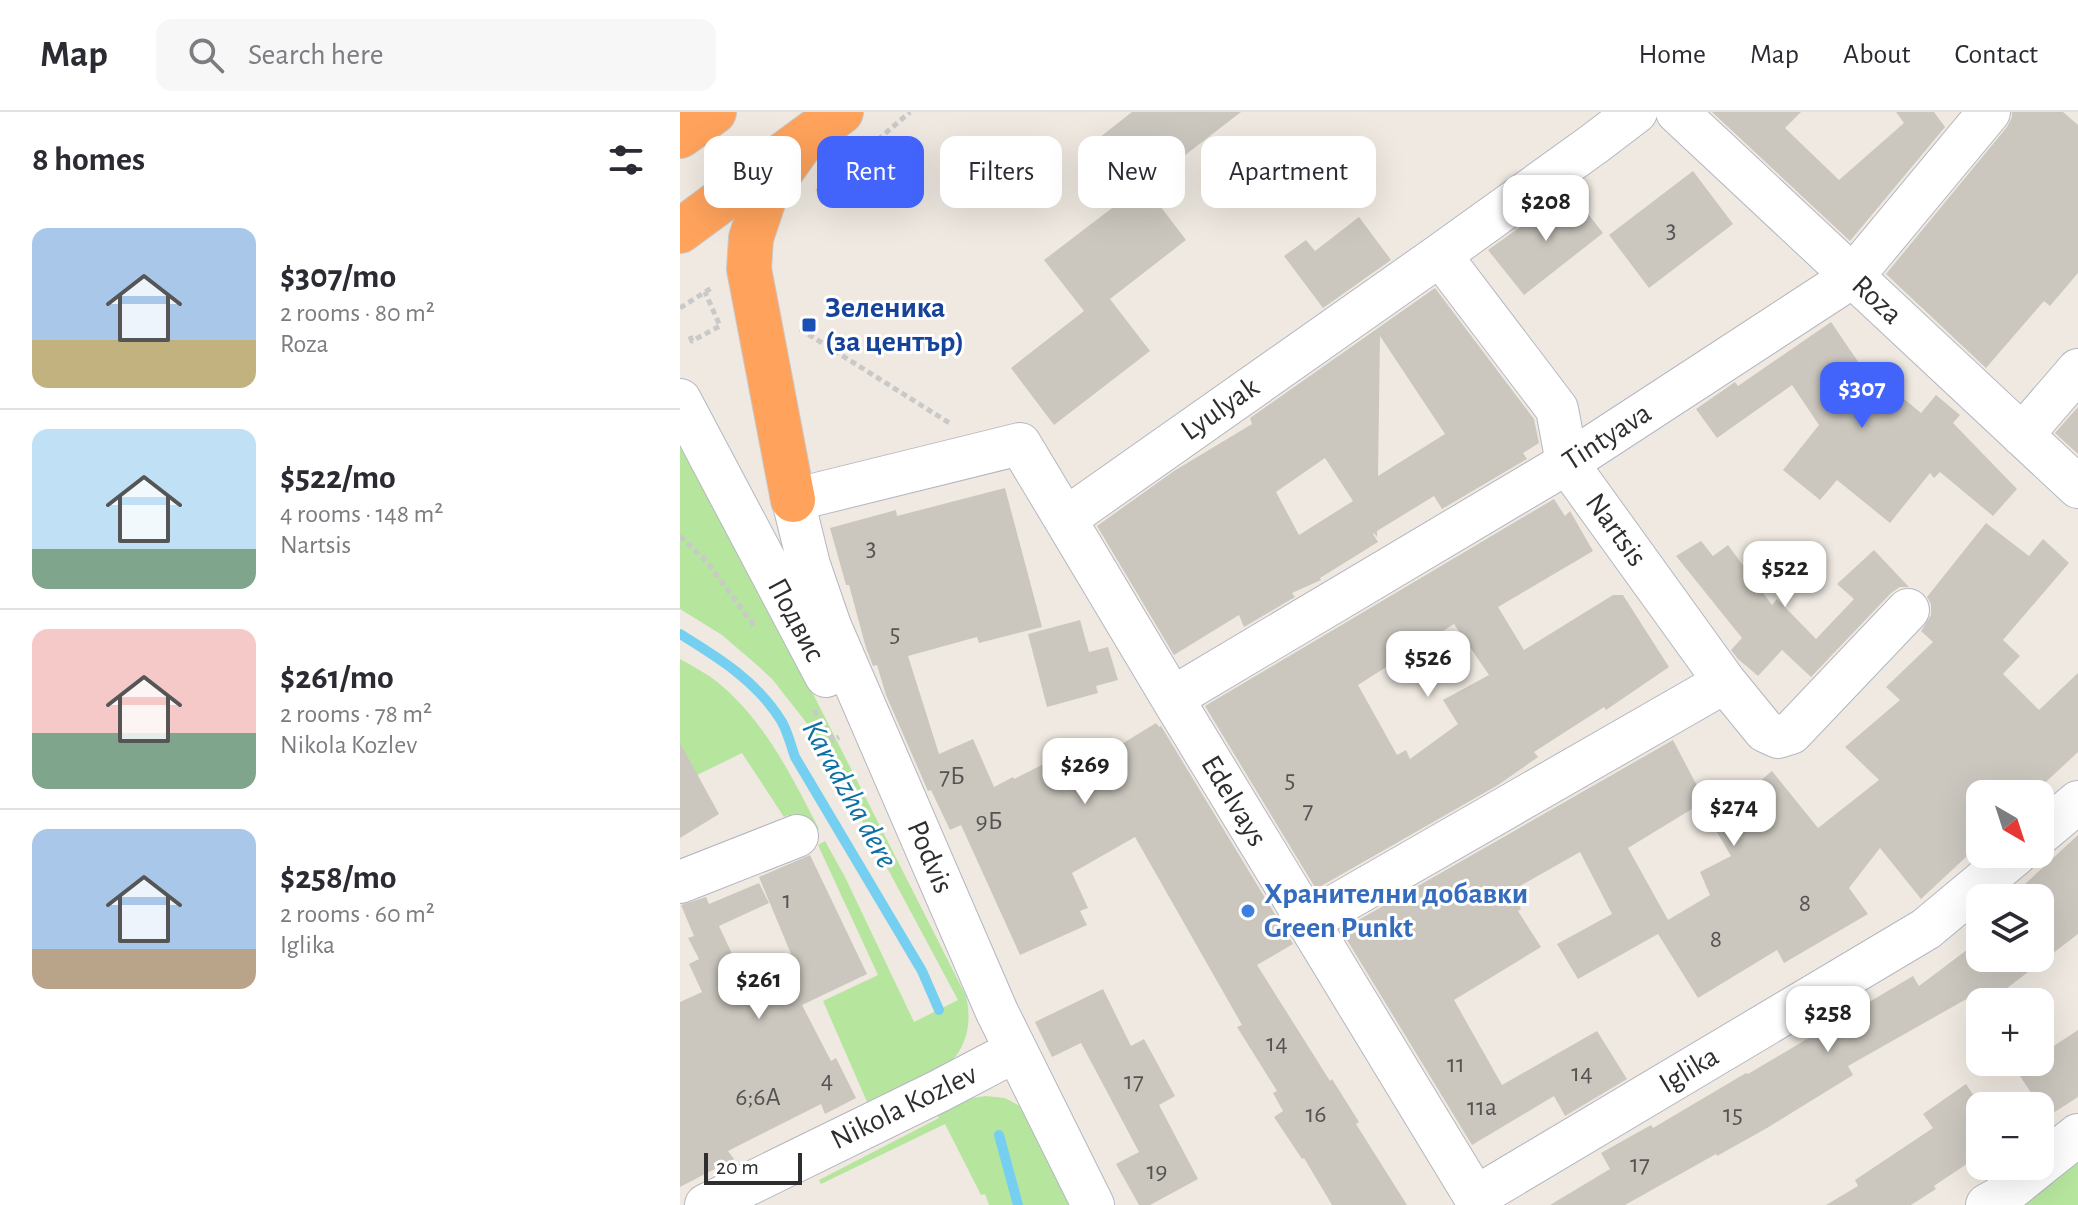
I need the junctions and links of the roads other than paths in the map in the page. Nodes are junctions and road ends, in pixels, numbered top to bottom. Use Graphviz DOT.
graph roads {
  1 [pos="841,112"];
  2 [pos="1636,112"];
  3 [pos="1677,112"];
  4 [pos="1989,112"];
  5 [pos="802,142"];
  6 [pos="680,231"];
  7 [pos="1440,255"];
  8 [pos="1852,277"];
  9 [pos="2078,370"];
  10 [pos="680,400"];
  11 [pos="2022,435"];
  12 [pos="1567,463"];
  13 [pos="2078,487"];
  14 [pos="793,500"];
  15 [pos="1065,519"];
  16 [pos="1908,610"];
  17 [pos="1725,682"];
  18 [pos="1172,698"];
  19 [pos="2078,802"];
  20 [pos="2054,822"];
  21 [pos="797,836"];
  22 [pos="1999,868"];
  23 [pos="680,882"];
  24 [pos="1307,922"];
  25 [pos="997,1012"];
  26 [pos="1003,1057"];
  27 [pos="2078,1135"];
  28 [pos="2054,1155"];
  29 [pos="2023,1180"];
  30 [pos="1478,1201"];
  31 [pos="1996,1203"];
  32 [pos="706,1205"];
  33 [pos="1093,1205"];
  1 -- 5 [label="highway"];
  2 -- 7 [label="street, Lyulyak"];
  3 -- 8 [label="street, Roza"];
  4 -- 8 [label="street, Tintyava"];
  5 -- 6 [label="highway"];
  5 -- 14 [label="highway"];
  7 -- 12 [label="street, Nartsis"];
  7 -- 15 [label="street, Lyulyak"];
  8 -- 11 [label="street, Roza"];
  8 -- 12 [label="street, Tintyava"];
  9 -- 11 [label="street"];
  10 -- 25 [label="street, Подвис"];
  11 -- 13 [label="street, Roza"];
  12 -- 17 [label="street, Nartsis"];
  12 -- 18 [label="street, Tintyava"];
  14 -- 15 [label="street"];
  14 -- 25 [label="street, Podvis"];
  15 -- 18 [label="street, Edelvays"];
  16 -- 17 [label="street, Nartsis"];
  17 -- 24 [label="street"];
  18 -- 24 [label="street, Edelvays"];
  19 -- 20 [label="street"];
  21 -- 23 [label="street"];
  22 -- 30 [label="street, Iglika"];
  24 -- 30 [label="street, Edelvays"];
  25 -- 26 [label="street, Podvis"];
  26 -- 32 [label="street, Nikola Kozlev"];
  26 -- 33 [label="street, Podvis"];
  27 -- 28 [label="street"];
  29 -- 31 [label="street"];
}
